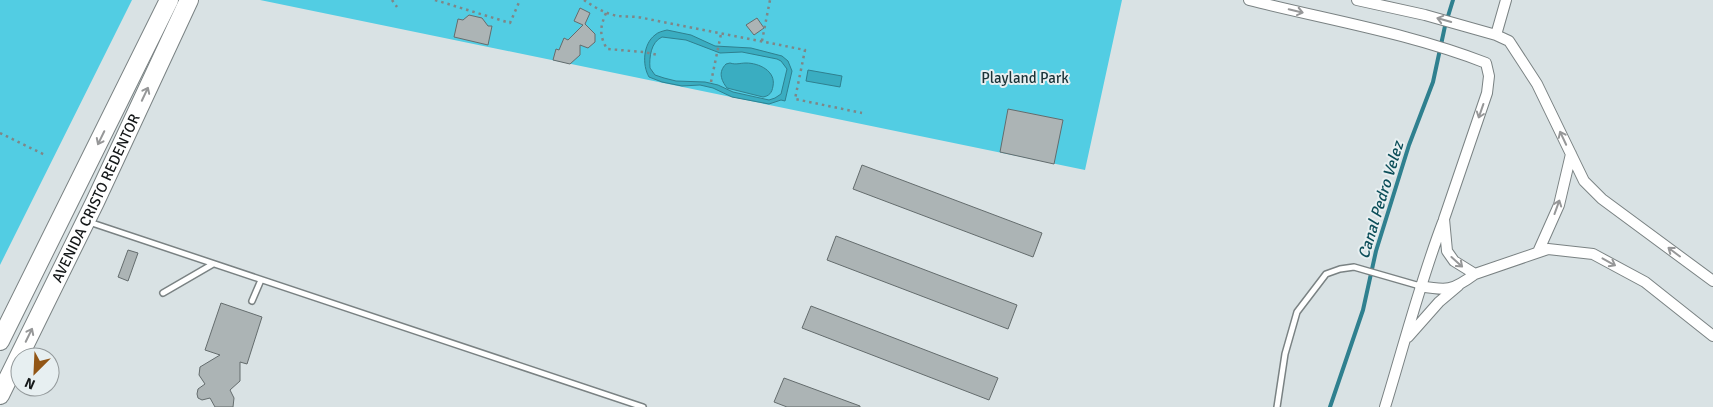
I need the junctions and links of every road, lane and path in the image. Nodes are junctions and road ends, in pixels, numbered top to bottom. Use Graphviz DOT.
graph roads {
  1 [pos="170,0"];
  2 [pos="189,0"];
  3 [pos="392,0"];
  4 [pos="435,0"];
  5 [pos="520,0"];
  6 [pos="770,0"];
  7 [pos="1249,0"];
  8 [pos="1357,0"];
  9 [pos="1506,0"];
  10 [pos="584,1"];
  11 [pos="1269,3"];
  12 [pos="397,7"];
  13 [pos="606,13"];
  14 [pos="721,34"];
  15 [pos="1496,34"];
  16 [pos="762,42"];
  17 [pos="658,55"];
  18 [pos="712,82"];
  19 [pos="862,113"];
  20 [pos="0,133"];
  21 [pos="1571,154"];
  22 [pos="45,155"];
  23 [pos="1444,219"];
  24 [pos="86,221"];
  25 [pos="1538,252"];
  26 [pos="213,264"];
  27 [pos="1475,274"];
  28 [pos="261,280"];
  29 [pos="1713,281"];
  30 [pos="1420,286"];
  31 [pos="1458,286"];
  32 [pos="162,293"];
  33 [pos="252,301"];
  34 [pos="1713,336"];
  35 [pos="1406,340"];
  36 [pos="0,341"];
  37 [pos="0,395"];
  38 [pos="644,407"];
  39 [pos="1277,407"];
  40 [pos="1386,407"];
  1 -- 36 [label="highway, AVENIDA CRISTO REDENTOR, one-way"];
  24 -- 2 [label="highway, AVENIDA CRISTO REDENTOR, one-way"];
  3 -- 12 [label="path"];
  4 -- 5 [label="path"];
  6 -- 16 [label="path"];
  7 -- 11 [label="street"];
  15 -- 8 [label="street, one-way"];
  9 -- 15 [label="street"];
  10 -- 13 [label="path"];
  11 -- 23 [label="street, one-way"];
  13 -- 14 [label="path"];
  13 -- 17 [label="path"];
  14 -- 16 [label="path"];
  14 -- 18 [label="path"];
  21 -- 15 [label="street, one-way"];
  16 -- 19 [label="path"];
  20 -- 22 [label="path"];
  25 -- 21 [label="street, one-way"];
  29 -- 21 [label="street, one-way"];
  23 -- 27 [label="street, one-way"];
  23 -- 30 [label="street"];
  24 -- 26 [label="lane"];
  37 -- 24 [label="highway, AVENIDA CRISTO REDENTOR, one-way"];
  25 -- 27 [label="street"];
  25 -- 34 [label="street, one-way"];
  26 -- 28 [label="lane"];
  26 -- 32 [label="lane"];
  27 -- 31 [label="street"];
  28 -- 33 [label="lane"];
  28 -- 38 [label="lane"];
  30 -- 31 [label="street"];
  30 -- 35 [label="street"];
  30 -- 39 [label="lane"];
  31 -- 35 [label="street"];
  35 -- 40 [label="street"];
}
